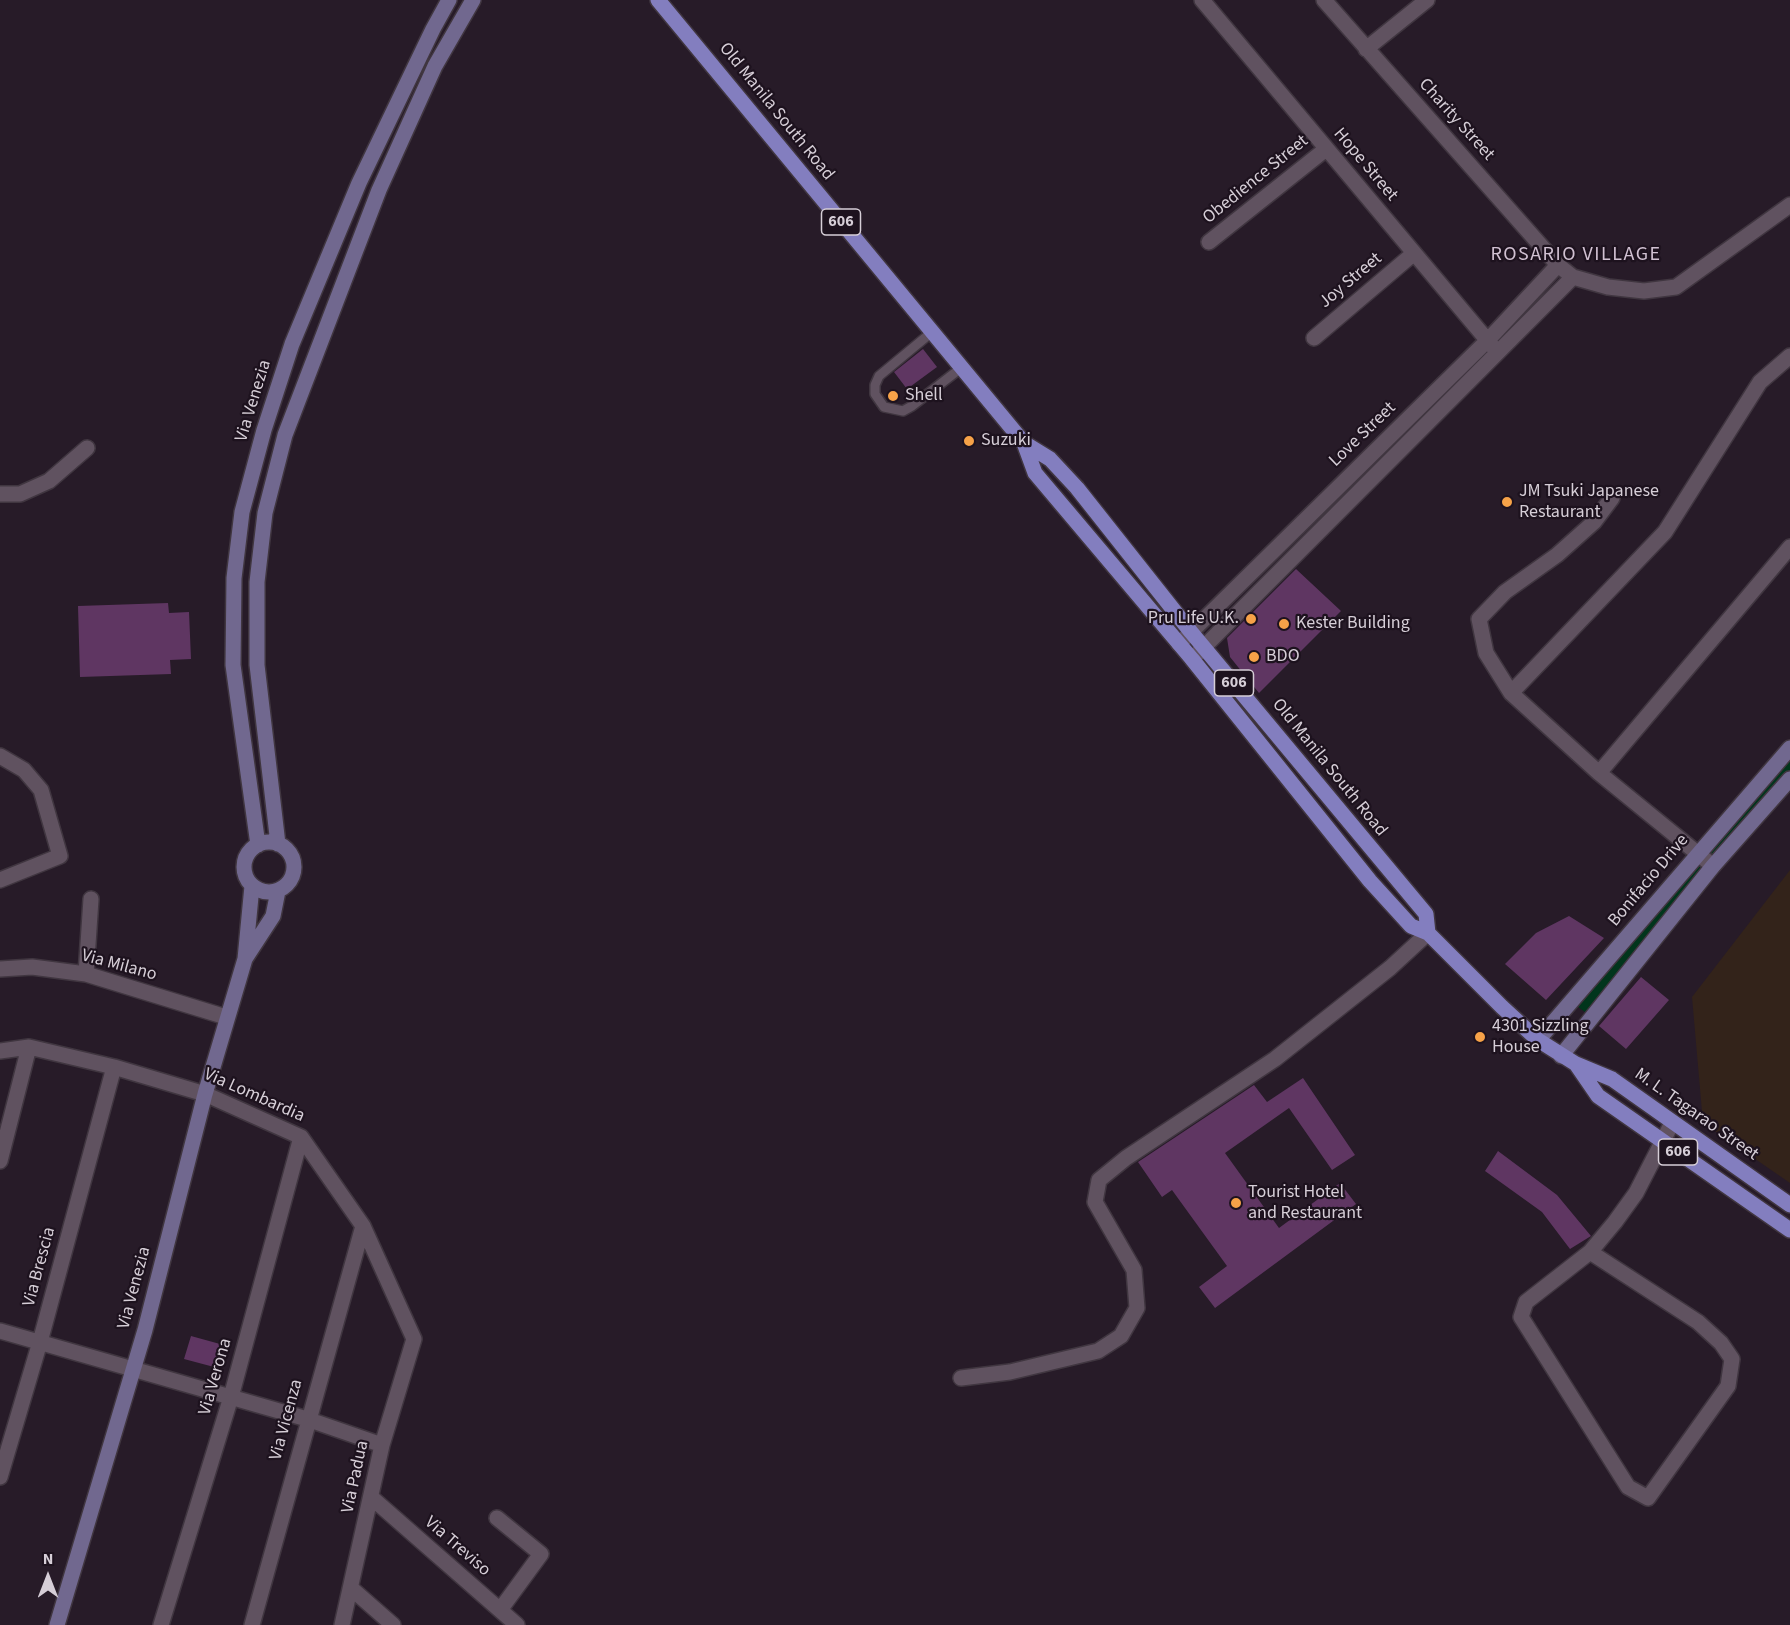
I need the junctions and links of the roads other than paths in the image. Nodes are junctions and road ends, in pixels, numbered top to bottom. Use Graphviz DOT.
graph roads {
  1 [pos="449,0"];
  2 [pos="473,0"];
  3 [pos="658,0"];
  4 [pos="1202,0"];
  5 [pos="1324,0"];
  6 [pos="1427,0"];
  7 [pos="1366,49"];
  8 [pos="1326,149"];
  9 [pos="1790,205"];
  10 [pos="1209,242"];
  11 [pos="1413,254"];
  12 [pos="1558,265"];
  13 [pos="1573,277"];
  14 [pos="932,332"];
  15 [pos="1314,338"];
  16 [pos="1488,340"];
  17 [pos="1498,354"];
  18 [pos="1790,356"];
  19 [pos="961,368"];
  20 [pos="1024,443"];
  21 [pos="87,448"];
  22 [pos="0,494"];
  23 [pos="1612,498"];
  24 [pos="1790,547"];
  25 [pos="1191,632"];
  26 [pos="1179,644"];
  27 [pos="1204,647"];
  28 [pos="1192,659"];
  29 [pos="1511,693"];
  30 [pos="1790,748"];
  31 [pos="0,756"];
  32 [pos="1599,773"];
  33 [pos="1790,779"];
  34 [pos="278,844"];
  35 [pos="258,845"];
  36 [pos="1697,854"];
  37 [pos="1713,866"];
  38 [pos="0,880"];
  39 [pos="252,886"];
  40 [pos="278,891"];
  41 [pos="90,899"];
  42 [pos="1428,933"];
  43 [pos="245,959"];
  44 [pos="0,969"];
  45 [pos="86,974"];
  46 [pos="226,1017"];
  47 [pos="1538,1040"];
  48 [pos="29,1047"];
  49 [pos="0,1050"];
  50 [pos="1561,1056"];
  51 [pos="1576,1064"];
  52 [pos="114,1067"];
  53 [pos="205,1094"];
  54 [pos="1672,1123"];
  55 [pos="301,1137"];
  56 [pos="1663,1141"];
  57 [pos="0,1161"];
  58 [pos="1785,1202"];
  59 [pos="1767,1214"];
  60 [pos="363,1226"];
  61 [pos="1790,1230"];
  62 [pos="1590,1252"];
  63 [pos="0,1330"];
  64 [pos="414,1339"];
  65 [pos="40,1342"];
  66 [pos="133,1368"];
  67 [pos="961,1378"];
  68 [pos="231,1397"];
  69 [pos="307,1419"];
  70 [pos="382,1445"];
  71 [pos="0,1478"];
  72 [pos="372,1498"];
  73 [pos="497,1518"];
  74 [pos="352,1589"];
  75 [pos="500,1610"];
  76 [pos="57,1625"];
  77 [pos="161,1625"];
  78 [pos="252,1625"];
  79 [pos="342,1625"];
  80 [pos="393,1625"];
  81 [pos="517,1625"];
  1 -- 35 [label="street, Via Venezia"];
  2 -- 34 [label="street"];
  3 -- 14 [label="main road, Old Manila South Road / 606"];
  4 -- 8 [label="street, Hope Street"];
  5 -- 7 [label="street, Charity Street"];
  6 -- 7 [label="street"];
  7 -- 12 [label="street, Charity Street"];
  8 -- 10 [label="street, Obedience Street"];
  8 -- 11 [label="street, Hope Street"];
  9 -- 13 [label="street"];
  11 -- 15 [label="street, Joy Street"];
  11 -- 16 [label="street, Hope Street"];
  12 -- 13 [label="street"];
  12 -- 16 [label="street, Love Street"];
  13 -- 17 [label="street, Love Street"];
  14 -- 19 [label="main road, Old Manila South Road / 606"];
  14 -- 19 [label="lane"];
  16 -- 17 [label="street, Hope Street"];
  16 -- 25 [label="street, Love Street"];
  17 -- 27 [label="street, Love Street"];
  18 -- 29 [label="street"];
  19 -- 20 [label="main road, Old Manila South Road / 606"];
  20 -- 25 [label="main road, Old Manila South Road / 606"];
  20 -- 26 [label="main road, Old Manila South Road / 606"];
  21 -- 22 [label="street"];
  23 -- 29 [label="street"];
  24 -- 32 [label="street"];
  25 -- 26 [label="street, Love Street"];
  25 -- 27 [label="main road, Old Manila South Road / 606"];
  26 -- 28 [label="main road, Old Manila South Road / 606"];
  27 -- 28 [label="street, Love Street"];
  27 -- 42 [label="main road, Old Manila South Road / 606"];
  28 -- 42 [label="main road, Old Manila South Road / 606"];
  29 -- 32 [label="street"];
  30 -- 36 [label="street, Bonifacio Drive"];
  31 -- 38 [label="street"];
  32 -- 36 [label="street"];
  33 -- 37 [label="street"];
  34 -- 35 [label="street"];
  34 -- 40 [label="street"];
  35 -- 39 [label="street"];
  36 -- 37 [label="street"];
  36 -- 47 [label="street, Bonifacio Drive"];
  37 -- 50 [label="street"];
  39 -- 40 [label="street"];
  39 -- 43 [label="street"];
  40 -- 43 [label="street"];
  41 -- 45 [label="street"];
  42 -- 47 [label="main road, Old Manila South Road / 606"];
  42 -- 67 [label="street"];
  43 -- 46 [label="street, Via Venezia"];
  44 -- 45 [label="street, Via Milano"];
  45 -- 46 [label="street, Via Milano"];
  46 -- 53 [label="street, Via Venezia"];
  47 -- 50 [label="main road, M. L. Tagarao Street / 606"];
  48 -- 49 [label="street, Via Lombardia"];
  48 -- 52 [label="street, Via Lombardia"];
  48 -- 57 [label="street"];
  50 -- 51 [label="main road, M. L. Tagarao Street / 606"];
  51 -- 54 [label="main road, M. L. Tagarao Street / 606"];
  51 -- 56 [label="main road, M. L. Tagarao Street / 606"];
  52 -- 53 [label="street, Via Lombardia"];
  52 -- 65 [label="street, Via Brescia"];
  53 -- 55 [label="street, Via Lombardia"];
  53 -- 66 [label="street, Via Venezia"];
  54 -- 56 [label="street"];
  54 -- 58 [label="main road, M. L. Tagarao Street / 606"];
  55 -- 60 [label="street, Via Lombardia"];
  55 -- 68 [label="street, Via Verona"];
  56 -- 59 [label="main road, M. L. Tagarao Street / 606"];
  56 -- 62 [label="street"];
  58 -- 59 [label="main road"];
  59 -- 61 [label="main road, M. L. Tagarao Street / 606"];
  60 -- 64 [label="street, Via Lombardia"];
  60 -- 69 [label="street, Via Vicenza"];
  62 -- 62 [label="street"];
  63 -- 65 [label="street"];
  64 -- 70 [label="street, Via Padua"];
  65 -- 66 [label="street"];
  65 -- 71 [label="street, Via Brescia"];
  66 -- 68 [label="street"];
  66 -- 76 [label="street, Via Venezia"];
  68 -- 69 [label="street"];
  68 -- 77 [label="street, Via Verona"];
  69 -- 70 [label="street"];
  69 -- 78 [label="street, Via Vicenza"];
  70 -- 72 [label="street, Via Padua"];
  72 -- 74 [label="street, Via Padua"];
  72 -- 75 [label="street, Via Treviso"];
  73 -- 75 [label="street"];
  74 -- 79 [label="street, Via Padua"];
  74 -- 80 [label="street"];
  75 -- 81 [label="street, Via Treviso"];
}
